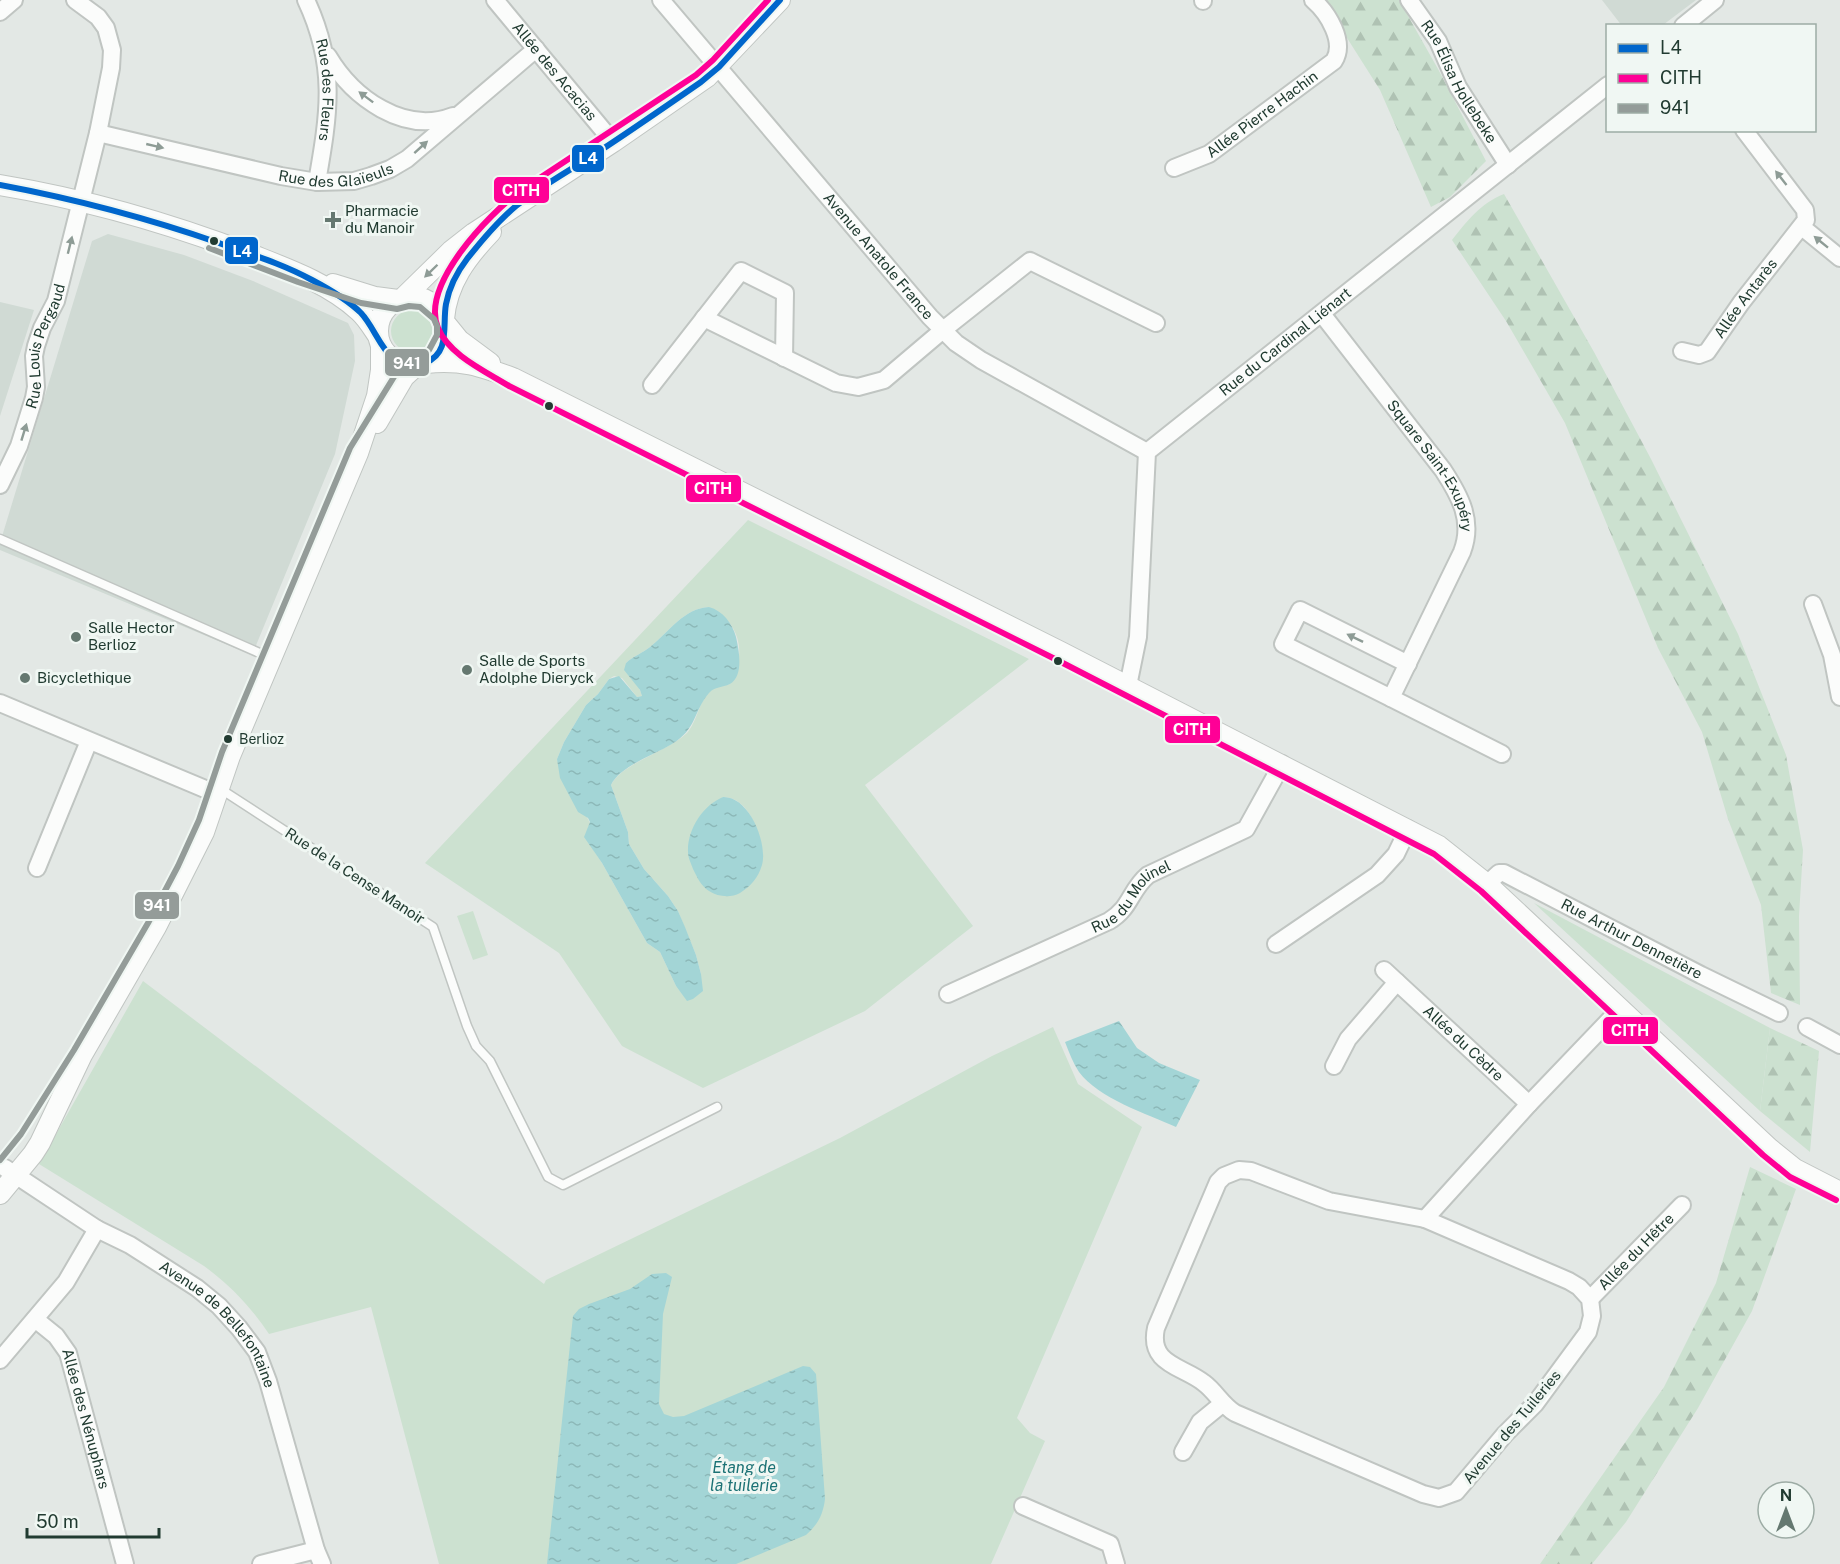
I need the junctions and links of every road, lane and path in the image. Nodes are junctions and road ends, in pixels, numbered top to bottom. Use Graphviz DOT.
graph roads {
  1 [pos="14,0"];
  2 [pos="75,0"];
  3 [pos="306,0"];
  4 [pos="495,0"];
  5 [pos="661,0"];
  6 [pos="780,0"];
  7 [pos="1313,0"];
  8 [pos="1409,0"];
  9 [pos="1715,0"];
  10 [pos="0,12"];
  11 [pos="1685,24"];
  12 [pos="322,45"];
  13 [pos="536,49"];
  14 [pos="719,67"];
  15 [pos="1606,87"];
  16 [pos="459,114"];
  17 [pos="1746,132"];
  18 [pos="98,133"];
  19 [pos="613,142"];
  20 [pos="1174,168"];
  21 [pos="1504,168"];
  22 [pos="317,182"];
  23 [pos="0,185"];
  24 [pos="81,202"];
  25 [pos="511,210"];
  26 [pos="1802,227"];
  27 [pos="1840,258"];
  28 [pos="301,274"];
  29 [pos="400,299"];
  30 [pos="1322,314"];
  31 [pos="704,318"];
  32 [pos="445,322"];
  33 [pos="1156,324"];
  34 [pos="943,330"];
  35 [pos="379,341"];
  36 [pos="1682,351"];
  37 [pos="784,358"];
  38 [pos="421,364"];
  39 [pos="513,378"];
  40 [pos="652,385"];
  41 [pos="1147,452"];
  42 [pos="358,453"];
  43 [pos="0,485"];
  44 [pos="0,539"];
  45 [pos="1813,603"];
  46 [pos="271,658"];
  47 [pos="1408,664"];
  48 [pos="1128,686"];
  49 [pos="1391,698"];
  50 [pos="1840,698"];
  51 [pos="0,703"];
  52 [pos="89,741"];
  53 [pos="1502,754"];
  54 [pos="1282,764"];
  55 [pos="218,791"];
  56 [pos="1408,829"];
  57 [pos="37,868"];
  58 [pos="1487,884"];
  59 [pos="1276,944"];
  60 [pos="1384,970"];
  61 [pos="1397,982"];
  62 [pos="948,994"];
  63 [pos="1620,1009"];
  64 [pos="1779,1013"];
  65 [pos="1807,1027"];
  66 [pos="1840,1045"];
  67 [pos="1334,1066"];
  68 [pos="1529,1104"];
  69 [pos="717,1107"];
  70 [pos="5,1170"];
  71 [pos="1840,1192"];
  72 [pos="0,1194"];
  73 [pos="1682,1205"];
  74 [pos="1425,1218"];
  75 [pos="97,1229"];
  76 [pos="1590,1299"];
  77 [pos="35,1319"];
  78 [pos="0,1360"];
  79 [pos="1222,1404"];
  80 [pos="1183,1452"];
  81 [pos="1023,1506"];
  82 [pos="319,1557"];
  83 [pos="125,1564"];
  84 [pos="261,1564"];
  85 [pos="1116,1564"];
  1 -- 10 [label="street"];
  2 -- 18 [label="street, Rue Louis Pergaud"];
  3 -- 12 [label="street, Rue des Fleurs"];
  4 -- 13 [label="street, Allée des Acacias"];
  5 -- 14 [label="street, Avenue Anatole France"];
  6 -- 14 [label="street"];
  7 -- 20 [label="street, Allée Pierre Hachin"];
  8 -- 21 [label="street, Rue Élisa Hollebeke"];
  9 -- 11 [label="street"];
  16 -- 12 [label="street, one-way"];
  12 -- 22 [label="street, Rue des Fleurs"];
  13 -- 16 [label="street, Rue des Glaïeuls"];
  13 -- 19 [label="street, Allée des Acacias"];
  14 -- 19 [label="street"];
  14 -- 34 [label="street, Avenue Anatole France"];
  15 -- 21 [label="street, Rue du Cardinal Liénart"];
  22 -- 16 [label="street, Rue des Glaïeuls, one-way"];
  26 -- 17 [label="street, one-way"];
  18 -- 22 [label="street, Rue des Glaïeuls, one-way"];
  18 -- 24 [label="street, Rue Louis Pergaud"];
  19 -- 25 [label="street"];
  21 -- 30 [label="street, Rue du Cardinal Liénart"];
  23 -- 24 [label="street"];
  24 -- 28 [label="street"];
  43 -- 24 [label="street, Rue Louis Pergaud, one-way"];
  25 -- 29 [label="street, one-way"];
  25 -- 32 [label="street"];
  27 -- 26 [label="street, one-way"];
  26 -- 36 [label="street, Allée Antarès"];
  28 -- 29 [label="street"];
  28 -- 35 [label="street"];
  29 -- 32 [label="street"];
  29 -- 35 [label="street"];
  30 -- 41 [label="street, Rue du Cardinal Liénart"];
  30 -- 47 [label="street, Square Saint-Exupéry"];
  31 -- 37 [label="street"];
  31 -- 37 [label="street"];
  31 -- 40 [label="street"];
  32 -- 38 [label="street"];
  32 -- 39 [label="street"];
  33 -- 34 [label="street"];
  34 -- 37 [label="street"];
  34 -- 41 [label="street, Avenue Anatole France"];
  35 -- 38 [label="street"];
  35 -- 42 [label="street"];
  38 -- 39 [label="street"];
  38 -- 42 [label="street"];
  39 -- 48 [label="street"];
  41 -- 48 [label="street"];
  42 -- 46 [label="street"];
  44 -- 46 [label="lane"];
  45 -- 50 [label="street"];
  46 -- 55 [label="street"];
  47 -- 49 [label="street, Square Saint-Exupéry"];
  47 -- 49 [label="street, one-way"];
  48 -- 54 [label="street"];
  49 -- 53 [label="street"];
  51 -- 52 [label="street"];
  52 -- 55 [label="street"];
  52 -- 57 [label="street"];
  54 -- 56 [label="street"];
  54 -- 62 [label="street, Rue du Molinel"];
  55 -- 69 [label="lane, Rue de la Cense Manoir"];
  55 -- 70 [label="street"];
  56 -- 58 [label="street"];
  56 -- 59 [label="street"];
  58 -- 63 [label="street"];
  58 -- 64 [label="street, Rue Arthur Dennetière"];
  60 -- 61 [label="street, Allée du Cèdre"];
  61 -- 67 [label="street"];
  61 -- 68 [label="street, Allée du Cèdre"];
  63 -- 68 [label="street"];
  63 -- 71 [label="street"];
  65 -- 66 [label="street"];
  68 -- 74 [label="street"];
  70 -- 72 [label="street"];
  70 -- 75 [label="street, Avenue de Bellefontaine"];
  73 -- 76 [label="street, Allée du Hêtre"];
  74 -- 76 [label="street, Avenue des Tuileries"];
  74 -- 79 [label="street, Avenue des Tuileries"];
  75 -- 77 [label="street"];
  75 -- 82 [label="street, Avenue de Bellefontaine"];
  76 -- 79 [label="street, Avenue des Tuileries"];
  77 -- 78 [label="street"];
  77 -- 83 [label="street, Allée des Nénuphars"];
  79 -- 80 [label="street"];
  81 -- 85 [label="street"];
  82 -- 84 [label="street"];
}
